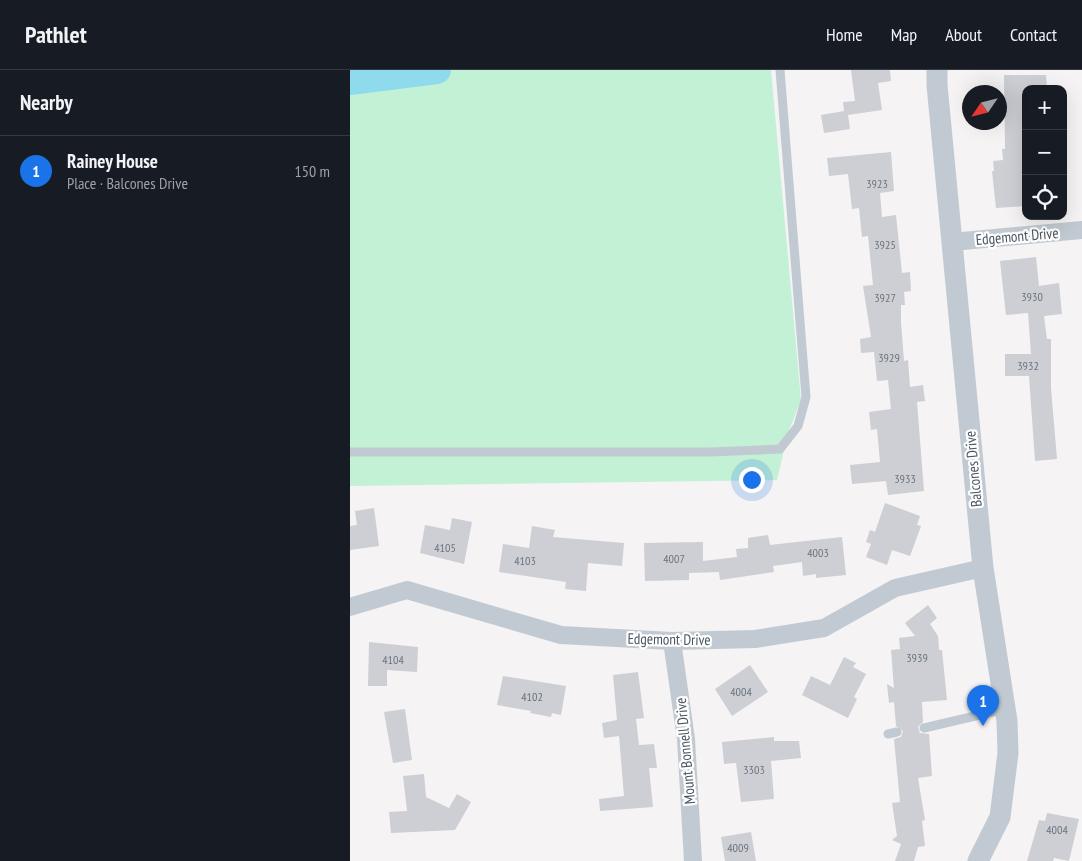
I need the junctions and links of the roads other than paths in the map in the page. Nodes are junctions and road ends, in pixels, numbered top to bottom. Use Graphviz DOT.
graph roads {
  1 [pos="780,70"];
  2 [pos="937,70"];
  3 [pos="1082,230"];
  4 [pos="952,242"];
  5 [pos="350,452"];
  6 [pos="983,568"];
  7 [pos="350,607"];
  8 [pos="672,641"];
  9 [pos="1005,709"];
  10 [pos="924,728"];
  11 [pos="693,861"];
  12 [pos="978,861"];
  1 -- 5 [label="lane"];
  2 -- 4 [label="street, Balcones Drive"];
  3 -- 4 [label="street, Edgemont Drive"];
  4 -- 6 [label="street, Balcones Drive"];
  6 -- 8 [label="street, Edgemont Drive"];
  6 -- 9 [label="street, Balcones Drive"];
  7 -- 8 [label="street, Edgemont Drive"];
  8 -- 11 [label="street, Mount Bonnell Drive"];
  9 -- 10 [label="lane"];
  9 -- 12 [label="street, Balcones Drive"];
}
